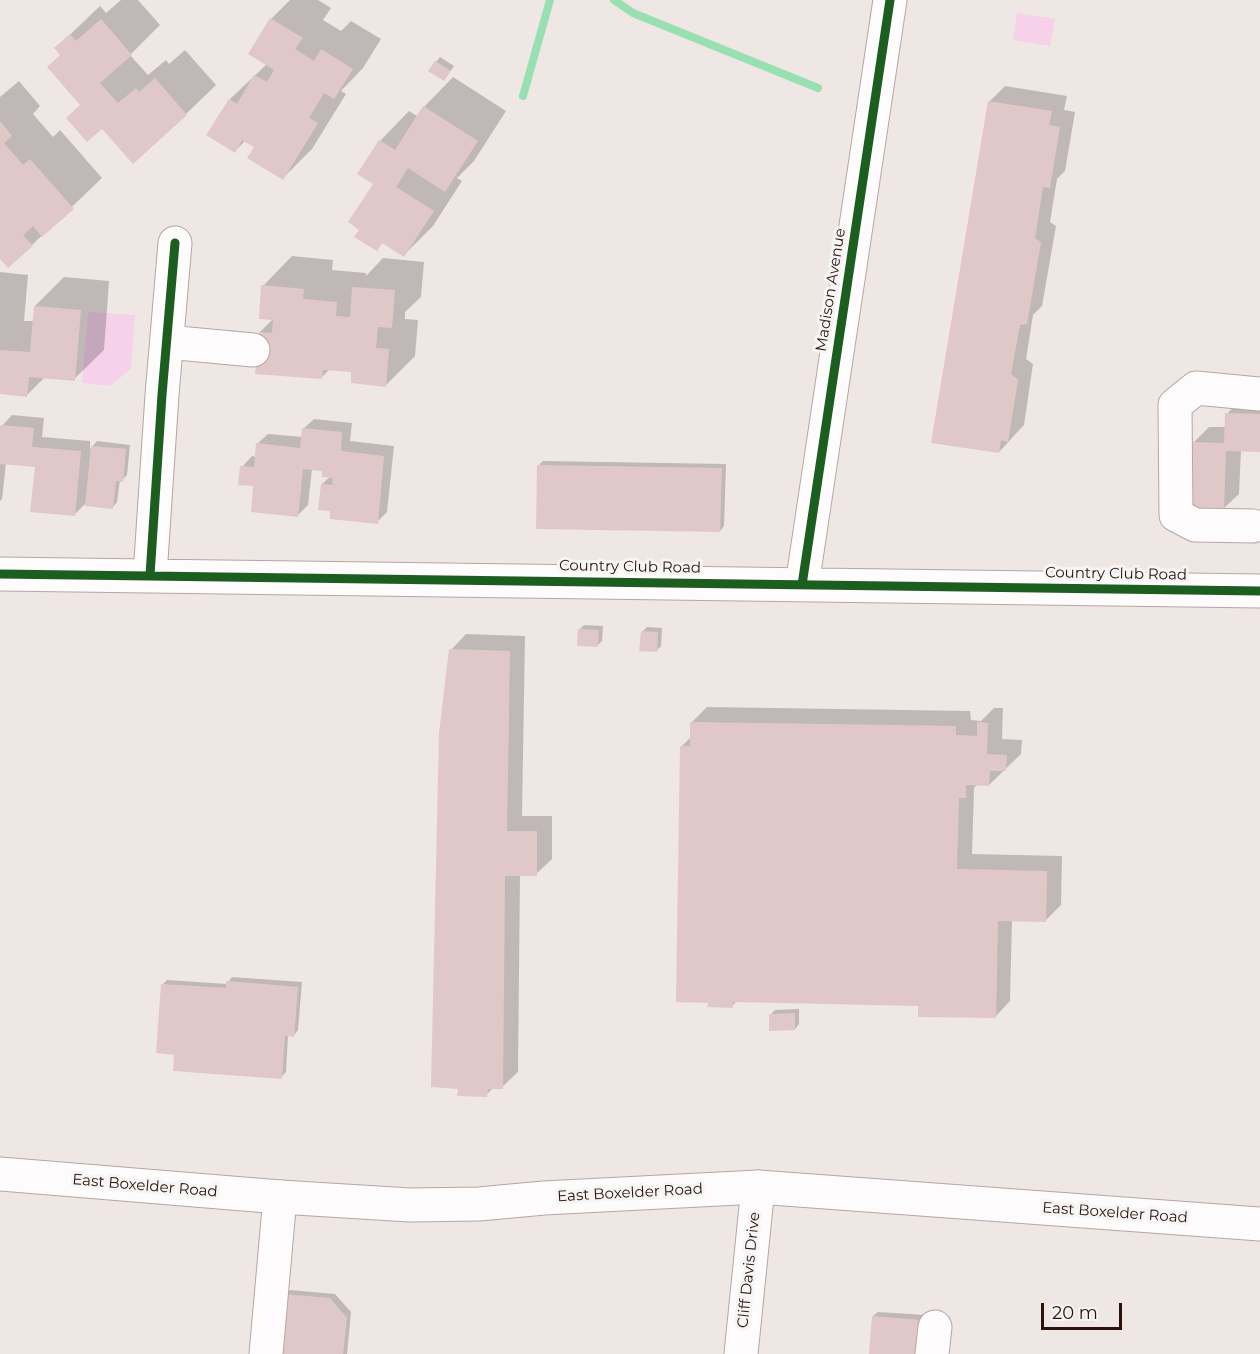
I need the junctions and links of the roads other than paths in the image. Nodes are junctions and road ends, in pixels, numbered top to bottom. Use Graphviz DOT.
graph roads {
  1 [pos="890,0"];
  2 [pos="175,243"];
  3 [pos="167,342"];
  4 [pos="253,350"];
  5 [pos="1260,393"];
  6 [pos="1253,526"];
  7 [pos="0,574"];
  8 [pos="150,575"];
  9 [pos="802,585"];
  10 [pos="1260,591"];
  11 [pos="0,1174"];
  12 [pos="758,1186"];
  13 [pos="280,1197"];
  14 [pos="1260,1224"];
  15 [pos="266,1354"];
  16 [pos="741,1354"];
  1 -- 9 [label="street, Madison Avenue"];
  2 -- 3 [label="street"];
  3 -- 4 [label="street"];
  3 -- 8 [label="street"];
  5 -- 6 [label="street"];
  7 -- 8 [label="street, Country Club Road"];
  8 -- 9 [label="street, Country Club Road"];
  9 -- 10 [label="street, Country Club Road"];
  11 -- 13 [label="street, East Boxelder Road"];
  12 -- 13 [label="street, East Boxelder Road"];
  12 -- 14 [label="street, East Boxelder Road"];
  12 -- 16 [label="street, Cliff Davis Drive"];
  13 -- 15 [label="street"];
}
